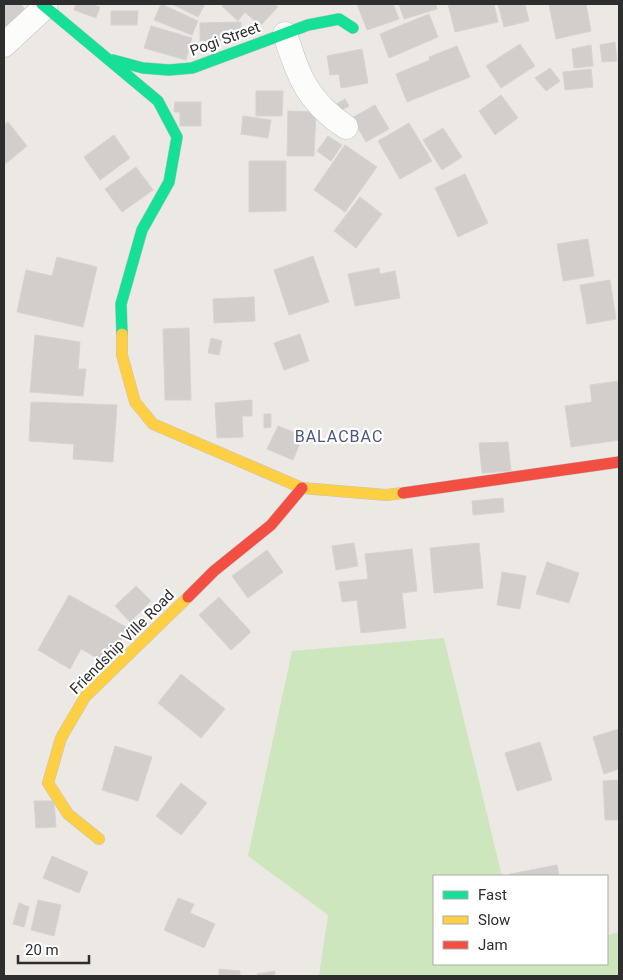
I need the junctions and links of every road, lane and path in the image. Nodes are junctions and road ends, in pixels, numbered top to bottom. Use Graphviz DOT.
graph roads {
  1 [pos="44,6"];
  2 [pos="353,28"];
  3 [pos="285,34"];
  4 [pos="4,45"];
  5 [pos="104,58"];
  6 [pos="346,127"];
  7 [pos="619,462"];
  8 [pos="302,488"];
  9 [pos="99,839"];
  1 -- 4 [label="street"];
  1 -- 5 [label="main road"];
  2 -- 3 [label="main road, Pogi Street"];
  3 -- 5 [label="main road, Pogi Street"];
  3 -- 6 [label="street"];
  5 -- 8 [label="main road"];
  7 -- 8 [label="main road"];
  8 -- 9 [label="main road, Friendship Ville Road"];
}
